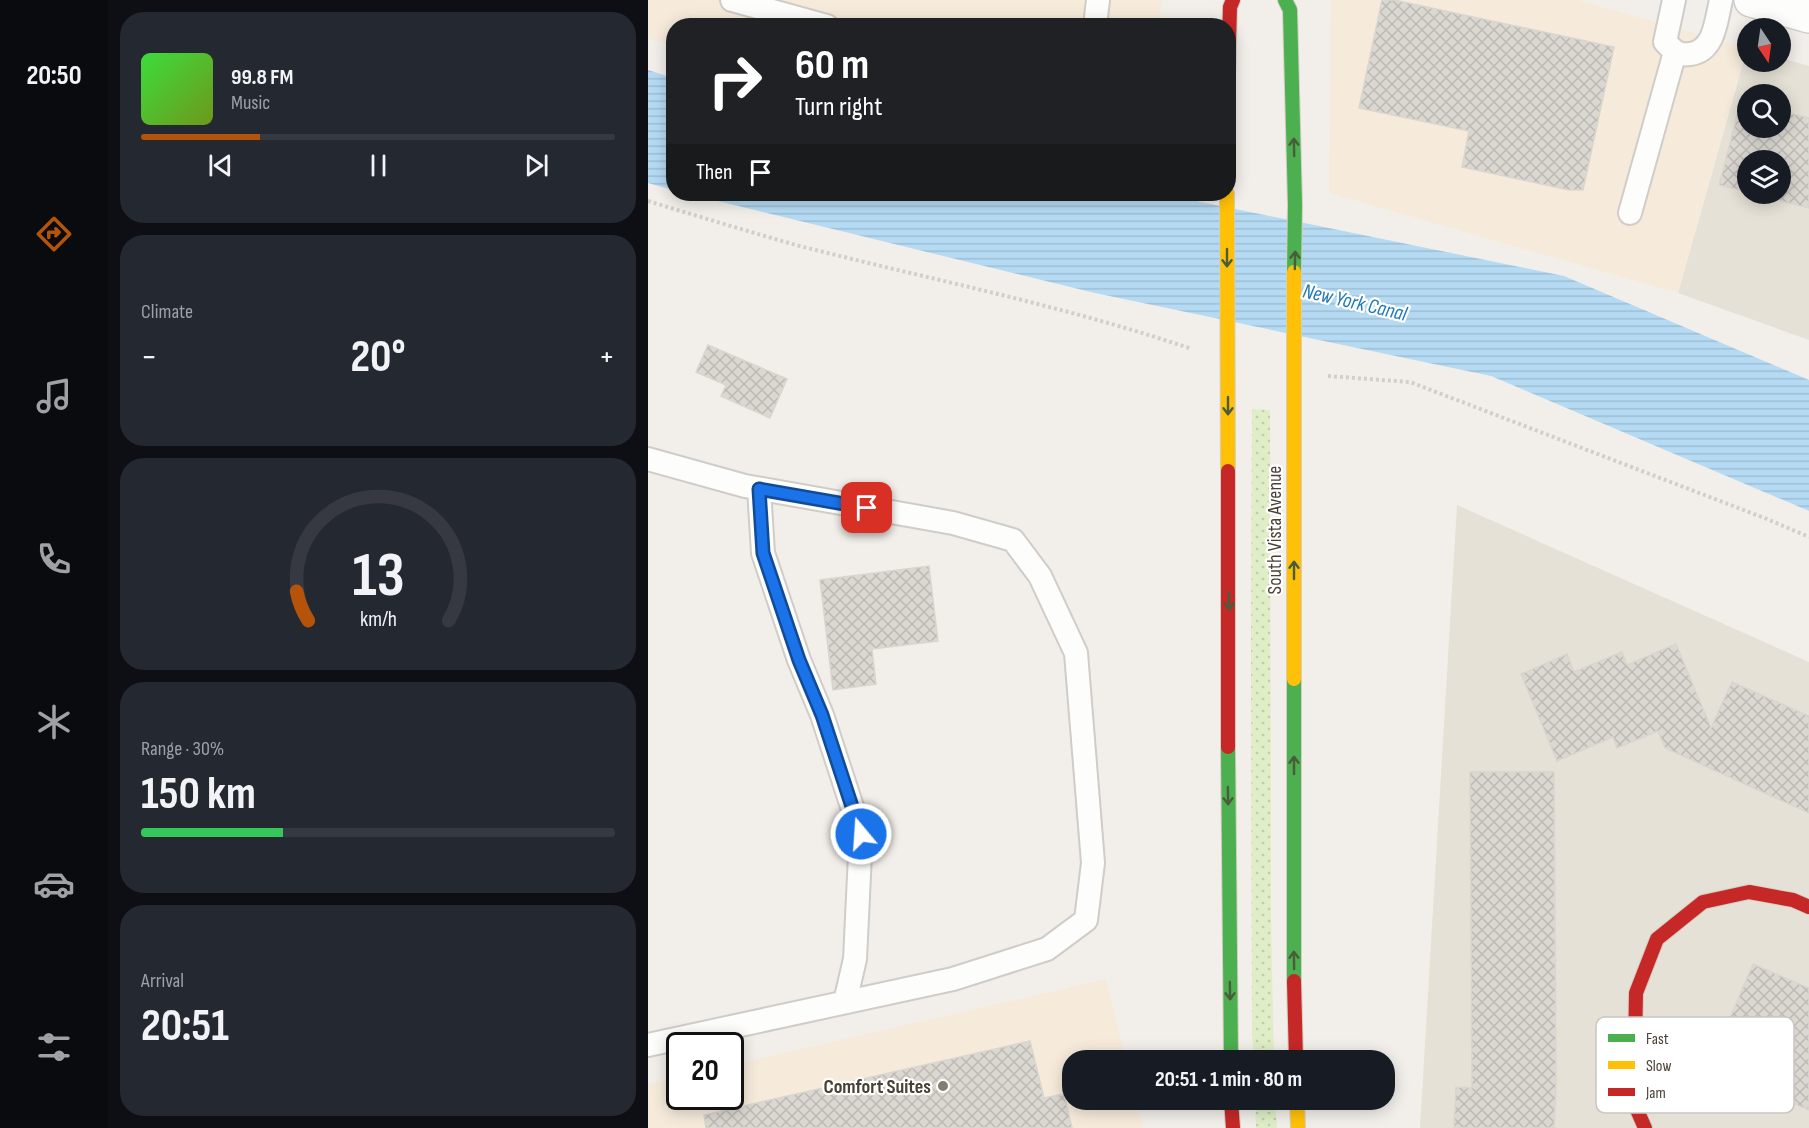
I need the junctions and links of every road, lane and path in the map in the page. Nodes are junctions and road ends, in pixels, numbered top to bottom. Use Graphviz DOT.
graph roads {
  1 [pos="732,0"];
  2 [pos="1098,0"];
  3 [pos="1233,0"];
  4 [pos="1285,0"];
  5 [pos="1674,0"];
  6 [pos="1721,0"];
  7 [pos="1750,0"];
  8 [pos="1809,16"];
  9 [pos="798,18"];
  10 [pos="1096,18"];
  11 [pos="1230,18"];
  12 [pos="1675,52"];
  13 [pos="648,201"];
  14 [pos="1227,201"];
  15 [pos="1630,213"];
  16 [pos="1228,353"];
  17 [pos="1294,366"];
  18 [pos="648,459"];
  19 [pos="759,489"];
  20 [pos="1809,537"];
  21 [pos="1809,907"];
  22 [pos="845,1002"];
  23 [pos="1636,1017"];
  24 [pos="648,1045"];
  25 [pos="1231,1050"];
  26 [pos="1296,1050"];
  27 [pos="1232,1110"];
  28 [pos="1297,1110"];
  29 [pos="1638,1113"];
  30 [pos="1233,1128"];
  31 [pos="1298,1128"];
  32 [pos="1644,1128"];
  1 -- 9 [label="lane"];
  2 -- 10 [label="lane"];
  3 -- 11 [label="main road"];
  17 -- 4 [label="main road, South Vista Avenue, one-way"];
  5 -- 12 [label="lane"];
  6 -- 12 [label="lane"];
  7 -- 8 [label="street"];
  12 -- 15 [label="lane"];
  13 -- 16 [label="path"];
  14 -- 16 [label="main road, one-way"];
  16 -- 25 [label="main road, one-way"];
  17 -- 20 [label="path"];
  26 -- 17 [label="main road, South Vista Avenue, one-way"];
  18 -- 19 [label="lane"];
  19 -- 22 [label="lane"];
  19 -- 22 [label="lane"];
  21 -- 23 [label="main road"];
  22 -- 24 [label="lane"];
  27 -- 30 [label="main road"];
  28 -- 31 [label="main road"];
  29 -- 32 [label="main road"];
}
